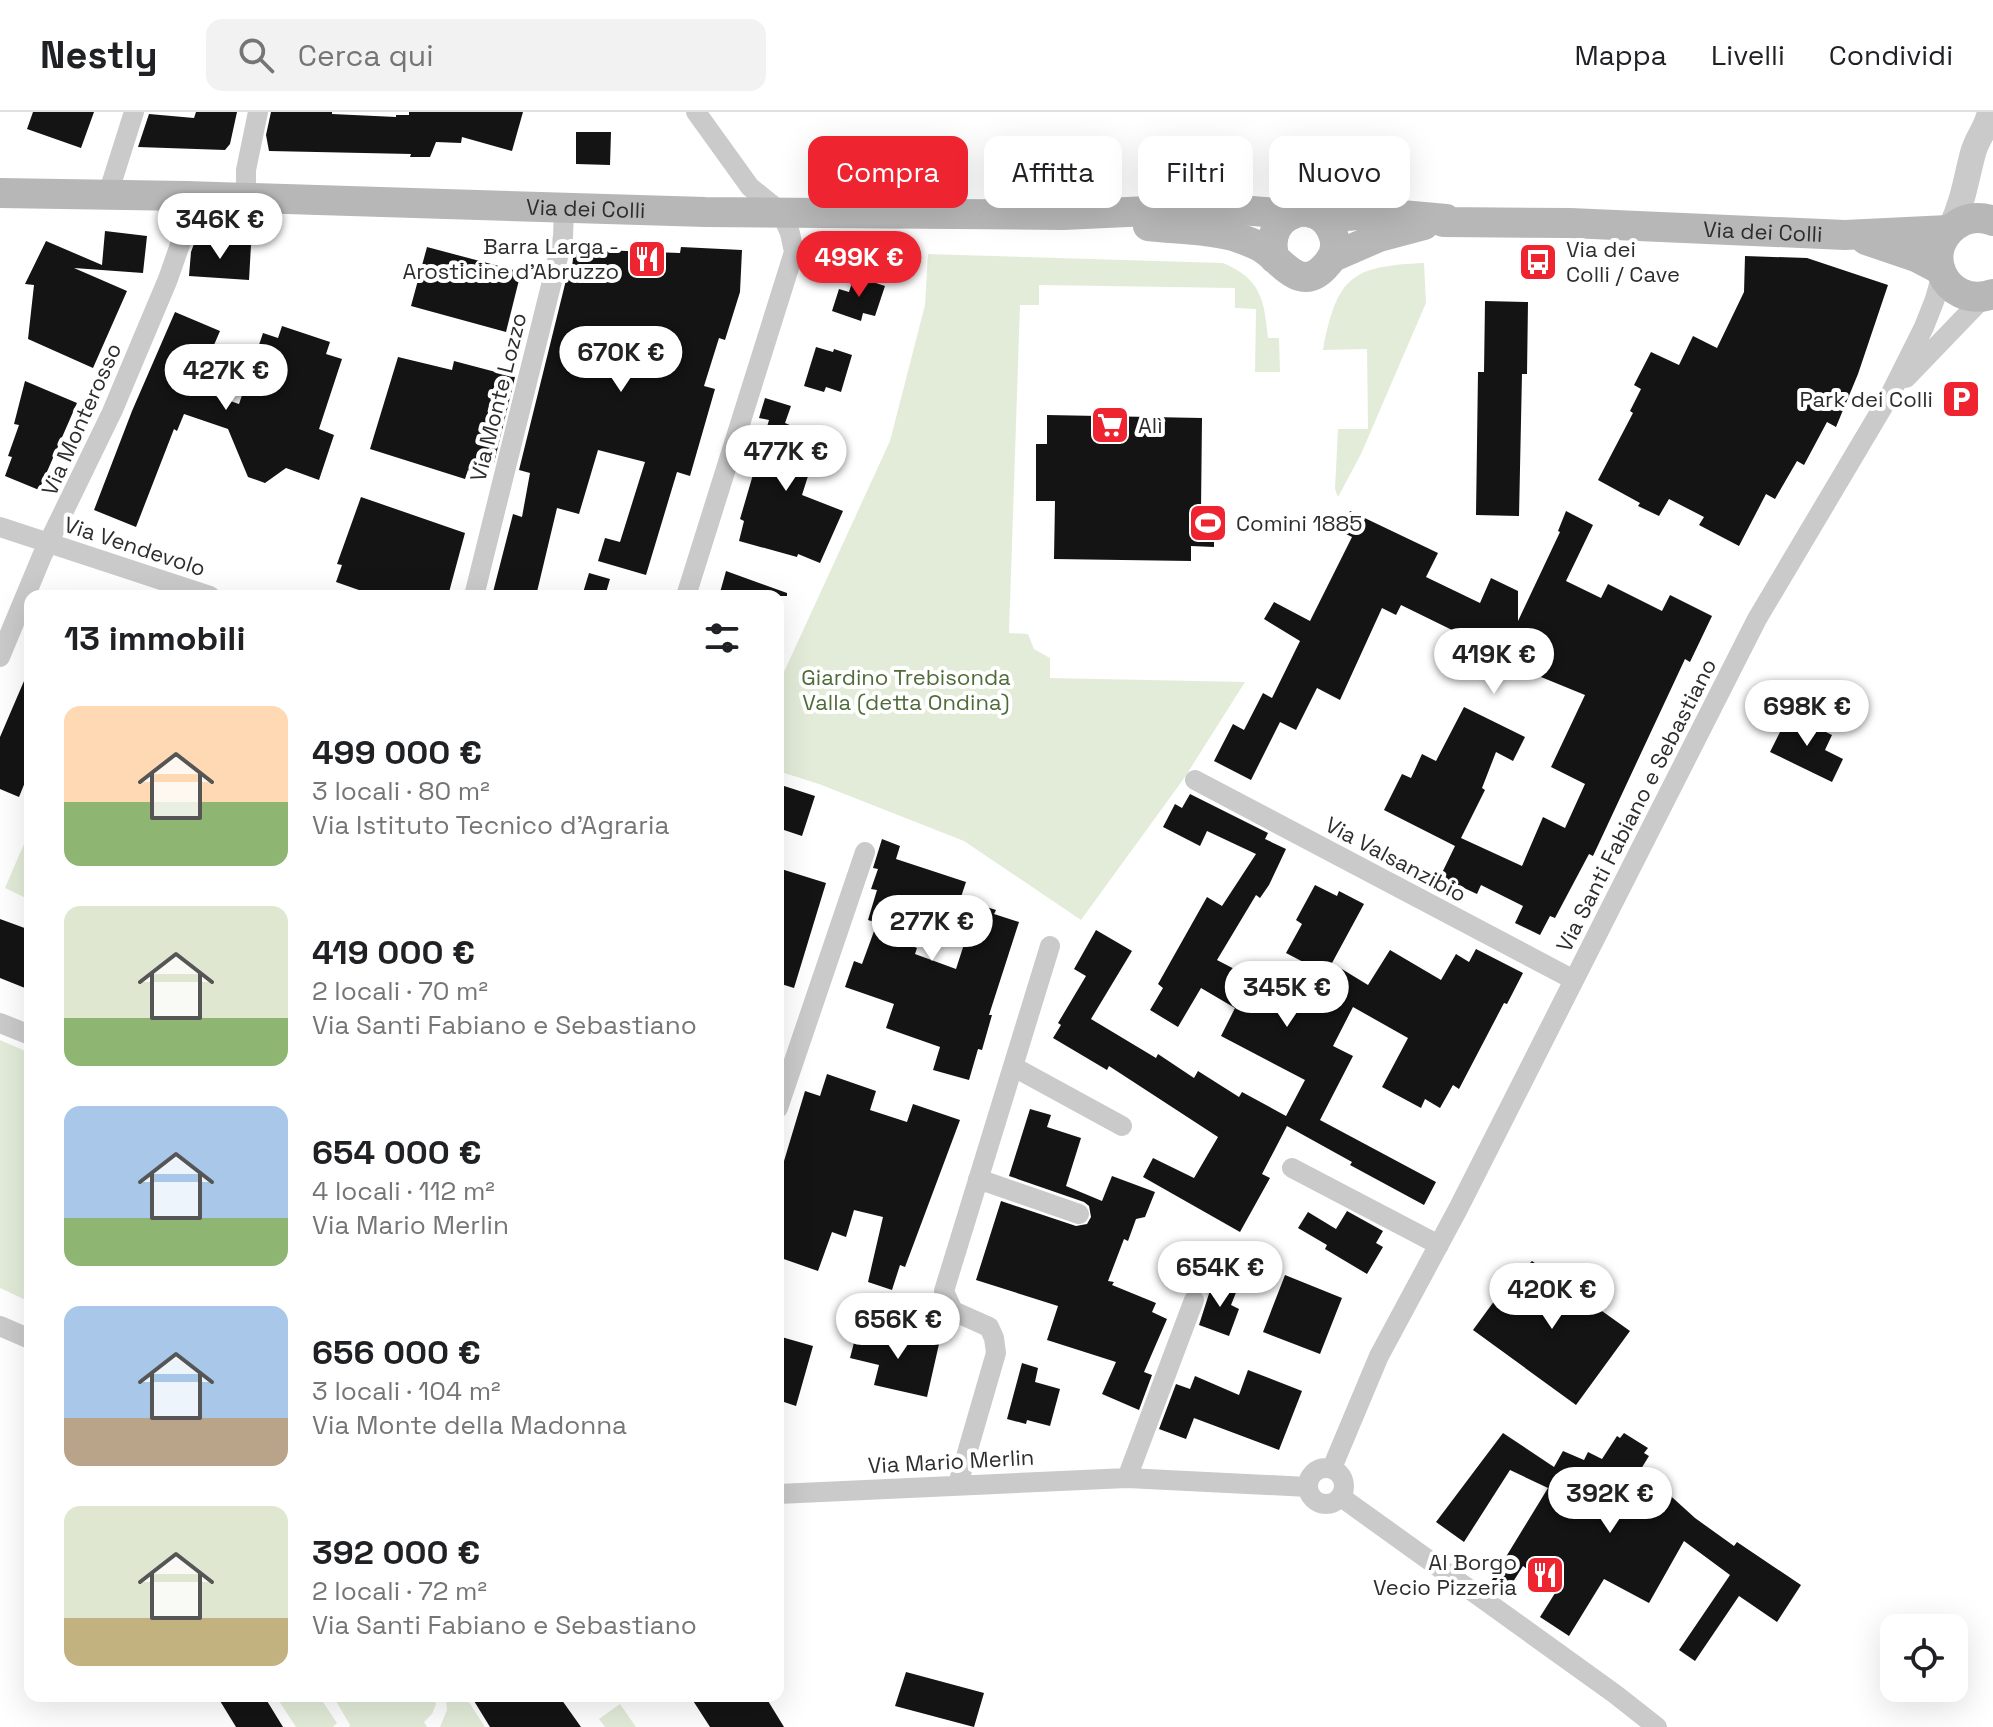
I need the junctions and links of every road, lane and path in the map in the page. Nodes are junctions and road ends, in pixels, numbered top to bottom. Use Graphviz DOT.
graph roads {
  1 [pos="134,112"];
  2 [pos="258,112"];
  3 [pos="696,112"];
  4 [pos="1989,119"];
  5 [pos="1993,152"];
  6 [pos="0,193"];
  7 [pos="108,194"];
  8 [pos="186,196"];
  9 [pos="246,198"];
  10 [pos="564,209"];
  11 [pos="781,212"];
  12 [pos="1302,213"];
  13 [pos="1063,215"];
  14 [pos="1446,219"];
  15 [pos="1993,221"];
  16 [pos="1950,229"];
  17 [pos="1845,235"];
  18 [pos="1333,257"];
  19 [pos="1275,259"];
  20 [pos="1940,272"];
  21 [pos="1988,296"];
  22 [pos="1890,395"];
  23 [pos="0,527"];
  24 [pos="49,544"];
  25 [pos="29,590"];
  26 [pos="191,590"];
  27 [pos="475,590"];
  28 [pos="688,590"];
  29 [pos="24,602"];
  30 [pos="0,657"];
  31 [pos="1195,780"];
  32 [pos="865,852"];
  33 [pos="1050,946"];
  34 [pos="1574,980"];
  35 [pos="0,1023"];
  36 [pos="24,1033"];
  37 [pos="1014,1067"];
  38 [pos="784,1090"];
  39 [pos="1122,1126"];
  40 [pos="1292,1168"];
  41 [pos="978,1179"];
  42 [pos="1079,1214"];
  43 [pos="1439,1245"];
  44 [pos="1194,1300"];
  45 [pos="0,1326"];
  46 [pos="24,1336"];
  47 [pos="1332,1468"];
  48 [pos="1127,1478"];
  49 [pos="958,1484"];
  50 [pos="1308,1487"];
  51 [pos="784,1494"];
  52 [pos="1341,1497"];
  53 [pos="1657,1727"];
  1 -- 7 [label="street"];
  2 -- 9 [label="street"];
  3 -- 11 [label="street"];
  4 -- 5 [label="street"];
  4 -- 16 [label="street"];
  6 -- 7 [label="main road, Via dei Colli"];
  7 -- 8 [label="main road, Via dei Colli"];
  8 -- 9 [label="main road, Via dei Colli"];
  8 -- 24 [label="street, Via Monterosso"];
  9 -- 10 [label="main road, Via dei Colli"];
  10 -- 11 [label="main road, Via dei Colli"];
  10 -- 27 [label="street, Via Monte Lozzo"];
  11 -- 13 [label="main road, Via dei Colli"];
  11 -- 28 [label="street"];
  12 -- 13 [label="main road, Via dei Colli"];
  12 -- 14 [label="main road, Via dei Colli"];
  12 -- 18 [label="main road"];
  12 -- 19 [label="main road"];
  13 -- 19 [label="main road, Via dei Colli"];
  14 -- 17 [label="main road, Via dei Colli"];
  14 -- 18 [label="main road, Via dei Colli"];
  15 -- 16 [label="main road, Via dei Colli"];
  16 -- 17 [label="main road, Via dei Colli"];
  16 -- 20 [label="main road"];
  17 -- 20 [label="main road, Via dei Colli"];
  18 -- 19 [label="main road, Via dei Colli"];
  20 -- 21 [label="main road, Via dei Colli"];
  20 -- 22 [label="street, Via Santi Fabiano e Sebastiano"];
  21 -- 22 [label="street, Via Santi Fabiano e Sebastiano"];
  22 -- 34 [label="street, Via Santi Fabiano e Sebastiano"];
  23 -- 24 [label="street, Via Vendevolo"];
  24 -- 25 [label="street, Via Monterosso"];
  24 -- 26 [label="street, Via Vendevolo"];
  29 -- 30 [label="street, Via Monterosso"];
  31 -- 34 [label="street, Via Valsanzibio"];
  32 -- 38 [label="street"];
  33 -- 37 [label="street"];
  34 -- 43 [label="street, Via Santi Fabiano e Sebastiano"];
  35 -- 36 [label="street"];
  37 -- 39 [label="street"];
  37 -- 41 [label="street"];
  40 -- 43 [label="street"];
  41 -- 42 [label="street"];
  41 -- 49 [label="street"];
  43 -- 47 [label="street, Via Santi Fabiano e Sebastiano"];
  44 -- 48 [label="street"];
  45 -- 46 [label="street"];
  47 -- 50 [label="street, Via Santi Fabiano e Sebastiano"];
  47 -- 52 [label="street"];
  48 -- 49 [label="street, Via Mario Merlin"];
  48 -- 50 [label="street, Via Mario Merlin"];
  49 -- 51 [label="street, Via Mario Merlin"];
  50 -- 52 [label="street"];
  52 -- 53 [label="street"];
}
